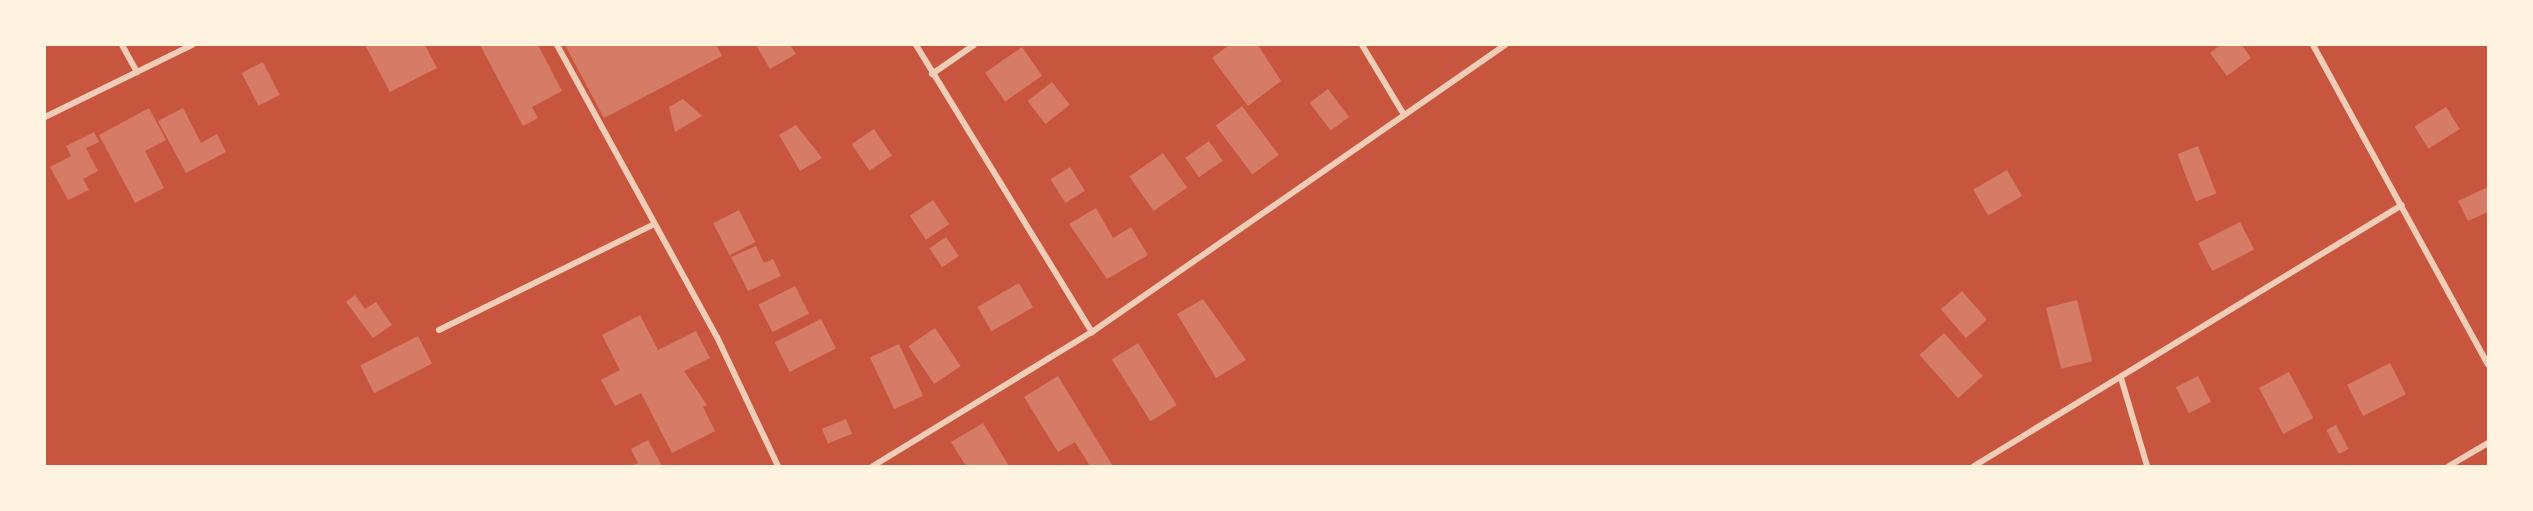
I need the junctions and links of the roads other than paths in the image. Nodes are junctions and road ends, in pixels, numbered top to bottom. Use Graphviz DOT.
graph roads {
  1 [pos="122,45"];
  2 [pos="192,45"];
  3 [pos="557,45"];
  4 [pos="916,45"];
  5 [pos="974,45"];
  6 [pos="1362,45"];
  7 [pos="1505,45"];
  8 [pos="2313,45"];
  9 [pos="137,72"];
  10 [pos="932,74"];
  11 [pos="1404,115"];
  12 [pos="45,117"];
  13 [pos="2402,205"];
  14 [pos="652,225"];
  15 [pos="439,330"];
  16 [pos="1092,332"];
  17 [pos="2488,364"];
  18 [pos="2121,378"];
  19 [pos="2488,443"];
  20 [pos="778,466"];
  21 [pos="873,466"];
  22 [pos="1974,466"];
  23 [pos="2147,466"];
  24 [pos="2449,466"];
  1 -- 9 [label="street"];
  2 -- 9 [label="street"];
  3 -- 14 [label="street"];
  4 -- 10 [label="street"];
  5 -- 10 [label="street"];
  6 -- 11 [label="street"];
  7 -- 11 [label="street"];
  8 -- 13 [label="street"];
  9 -- 12 [label="street"];
  10 -- 16 [label="street"];
  11 -- 16 [label="street"];
  13 -- 17 [label="street"];
  13 -- 18 [label="street"];
  14 -- 15 [label="street"];
  14 -- 20 [label="street"];
  16 -- 21 [label="street"];
  18 -- 22 [label="street"];
  18 -- 23 [label="street"];
  19 -- 24 [label="street"];
}
